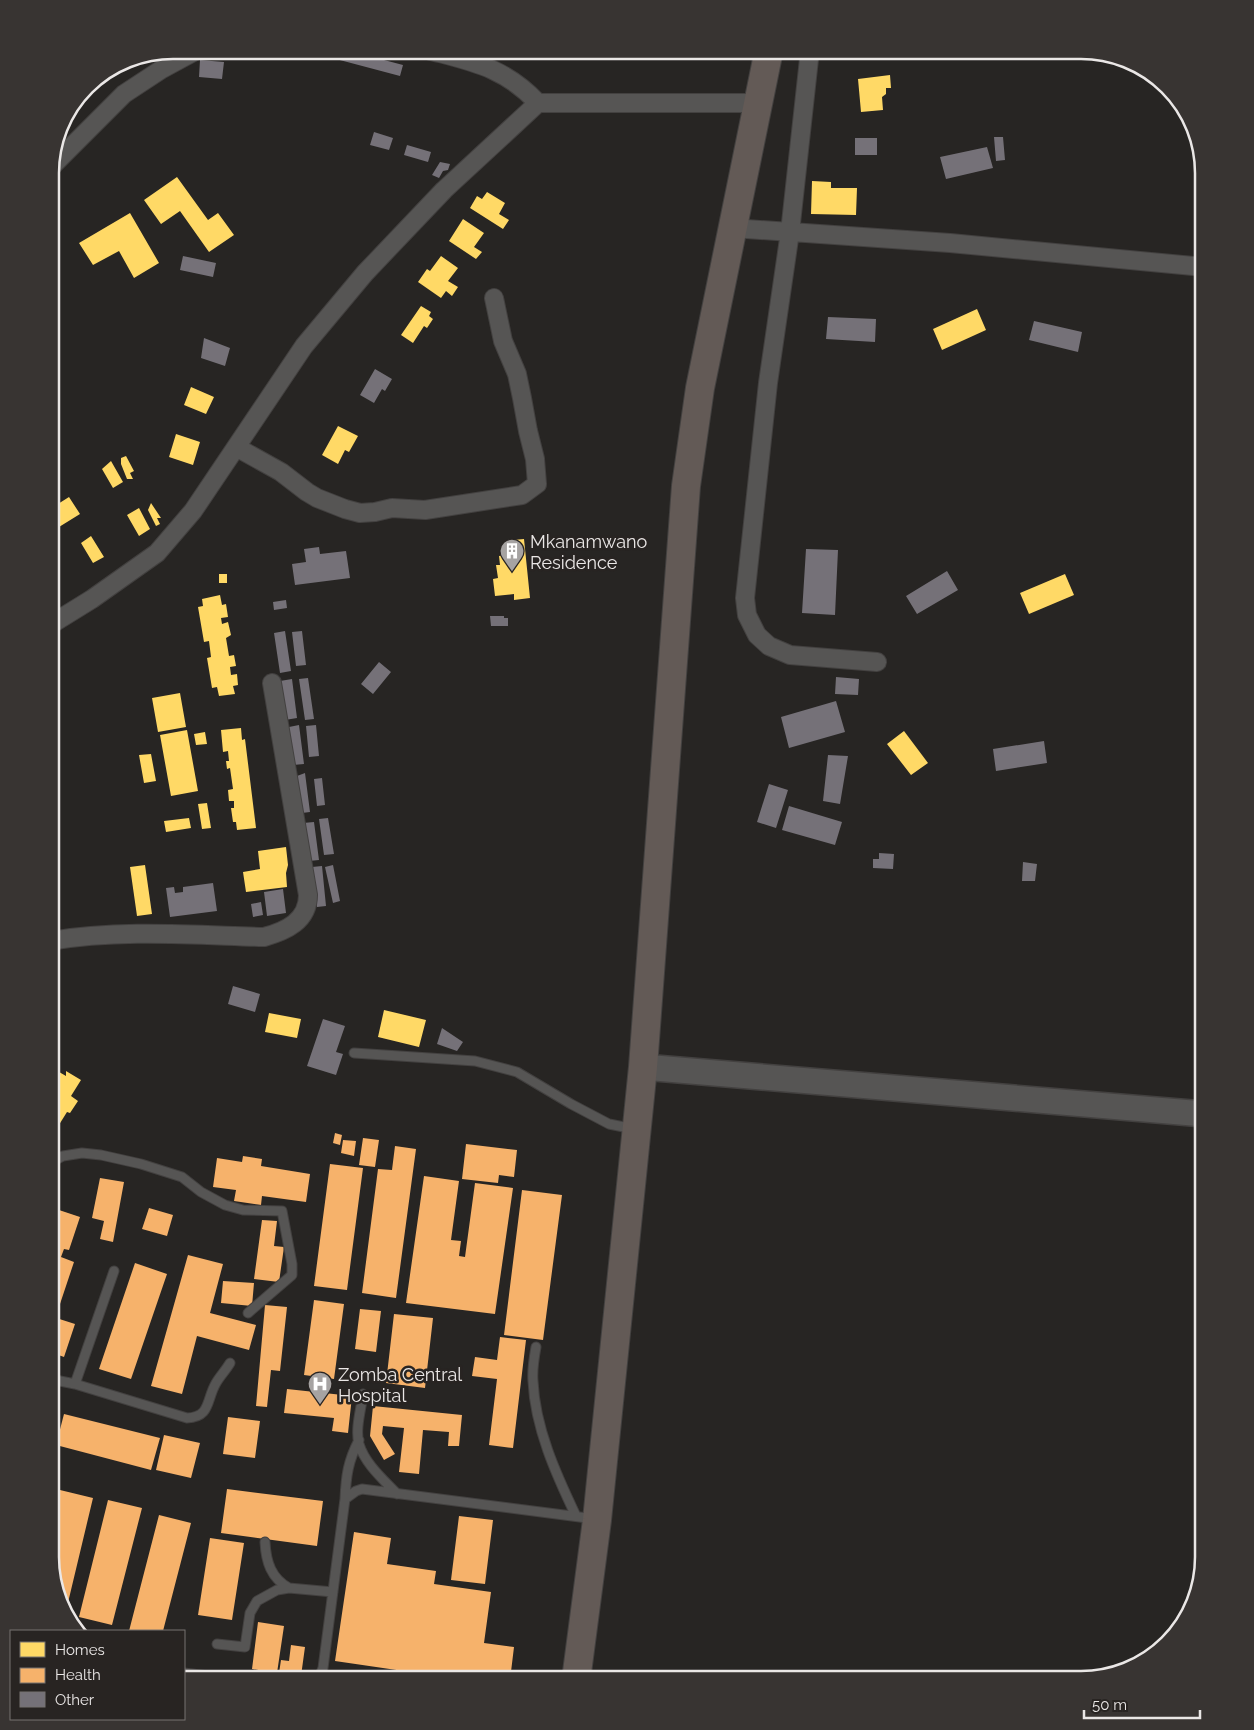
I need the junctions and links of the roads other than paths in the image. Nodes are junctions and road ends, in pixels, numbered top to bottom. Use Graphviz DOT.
graph roads {
  1 [pos="180,59"];
  2 [pos="461,59"];
  3 [pos="767,59"];
  4 [pos="809,59"];
  5 [pos="538,103"];
  6 [pos="758,103"];
  7 [pos="60,158"];
  8 [pos="732,228"];
  9 [pos="790,232"];
  10 [pos="1195,266"];
  11 [pos="494,298"];
  12 [pos="236,447"];
  13 [pos="59,619"];
  14 [pos="877,662"];
  15 [pos="272,683"];
  16 [pos="59,939"];
  17 [pos="354,1053"];
  18 [pos="644,1067"];
  19 [pos="1195,1113"];
  20 [pos="637,1129"];
  21 [pos="59,1158"];
  22 [pos="114,1271"];
  23 [pos="248,1313"];
  24 [pos="536,1347"];
  25 [pos="230,1363"];
  26 [pos="59,1381"];
  27 [pos="75,1384"];
  28 [pos="363,1394"];
  29 [pos="359,1440"];
  30 [pos="397,1494"];
  31 [pos="345,1499"];
  32 [pos="586,1518"];
  33 [pos="265,1542"];
  34 [pos="288,1588"];
  35 [pos="333,1592"];
  36 [pos="217,1644"];
  37 [pos="322,1671"];
  38 [pos="577,1671"];
  1 -- 7 [label="street"];
  2 -- 5 [label="street"];
  3 -- 6 [label="highway"];
  4 -- 9 [label="street"];
  5 -- 6 [label="street"];
  5 -- 12 [label="street"];
  6 -- 8 [label="highway"];
  8 -- 9 [label="street"];
  8 -- 18 [label="highway"];
  9 -- 10 [label="street"];
  9 -- 14 [label="street"];
  11 -- 12 [label="street"];
  12 -- 13 [label="street"];
  15 -- 16 [label="street"];
  17 -- 20 [label="lane"];
  18 -- 19 [label="main road"];
  18 -- 20 [label="highway"];
  20 -- 32 [label="highway"];
  21 -- 23 [label="lane"];
  22 -- 27 [label="lane"];
  24 -- 32 [label="lane"];
  25 -- 27 [label="lane"];
  26 -- 27 [label="lane"];
  28 -- 29 [label="lane"];
  29 -- 30 [label="lane"];
  29 -- 31 [label="lane"];
  30 -- 31 [label="lane"];
  30 -- 32 [label="lane"];
  31 -- 35 [label="lane"];
  32 -- 38 [label="highway"];
  33 -- 34 [label="lane"];
  34 -- 35 [label="lane"];
  34 -- 36 [label="lane"];
  35 -- 37 [label="lane"];
}
